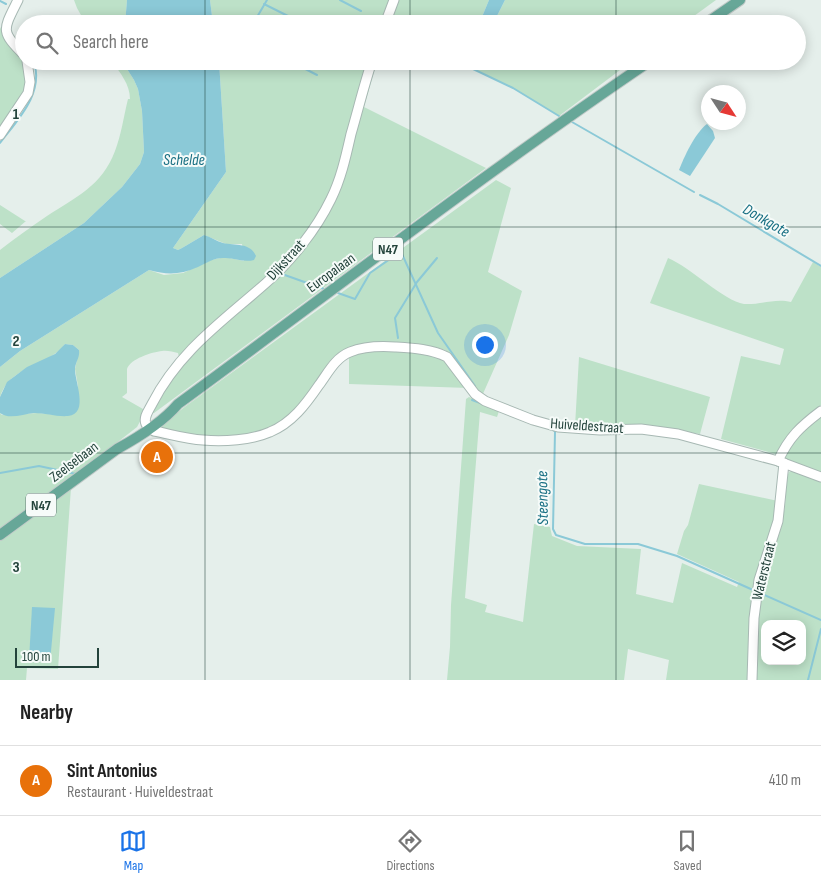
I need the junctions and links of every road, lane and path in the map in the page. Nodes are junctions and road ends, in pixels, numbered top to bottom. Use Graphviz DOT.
graph roads {
  1 [pos="18,0"];
  2 [pos="394,0"];
  3 [pos="731,0"];
  4 [pos="740,0"];
  5 [pos="388,15"];
  6 [pos="710,15"];
  7 [pos="718,15"];
  8 [pos="15,47"];
  9 [pos="29,70"];
  10 [pos="369,70"];
  11 [pos="632,70"];
  12 [pos="636,70"];
  13 [pos="599,95"];
  14 [pos="0,135"];
  15 [pos="178,404"];
  16 [pos="821,411"];
  17 [pos="148,426"];
  18 [pos="781,462"];
  19 [pos="821,477"];
  20 [pos="0,535"];
  21 [pos="752,680"];
  1 -- 8 [label="street"];
  2 -- 5 [label="street"];
  3 -- 6 [label="main road"];
  4 -- 7 [label="main road"];
  9 -- 14 [label="street"];
  10 -- 17 [label="street, Dijkstraat"];
  11 -- 13 [label="main road, Europalaan / N47"];
  12 -- 13 [label="main road, Europalaan / N47"];
  13 -- 15 [label="main road, Europalaan / N47"];
  15 -- 17 [label="main road, Zeelsebaan / N47"];
  16 -- 18 [label="street, Waterstraat"];
  17 -- 18 [label="street, Huiveldestraat"];
  17 -- 20 [label="main road, Zeelsebaan / N47"];
  18 -- 19 [label="street, Huiveldestraat"];
  18 -- 21 [label="street, Waterstraat"];
}
